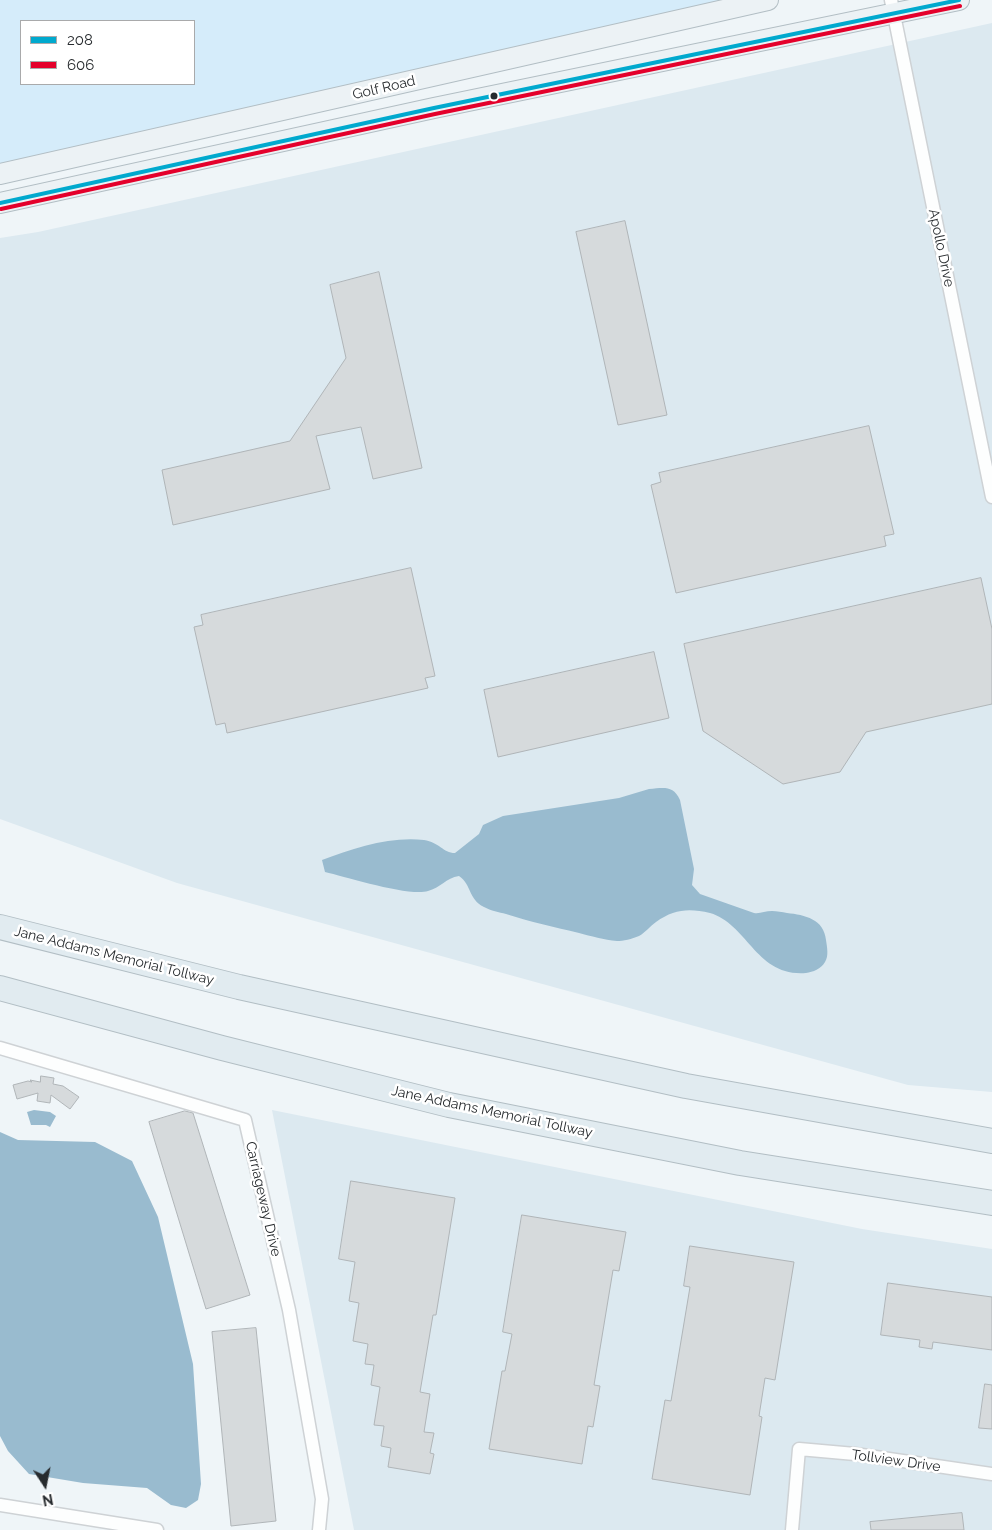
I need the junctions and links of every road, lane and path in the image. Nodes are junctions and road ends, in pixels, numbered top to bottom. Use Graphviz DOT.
graph roads {
  1 [pos="768,0"];
  2 [pos="959,0"];
  3 [pos="892,7"];
  4 [pos="0,174"];
  5 [pos="0,203"];
  6 [pos="992,497"];
  7 [pos="0,927"];
  8 [pos="0,988"];
  9 [pos="0,1048"];
  10 [pos="992,1141"];
  11 [pos="992,1203"];
  12 [pos="992,1474"];
  13 [pos="0,1505"];
  14 [pos="157,1530"];
  15 [pos="319,1530"];
  16 [pos="792,1530"];
  1 -- 4 [label="main road, Golf Road"];
  2 -- 3 [label="main road"];
  3 -- 5 [label="main road"];
  3 -- 6 [label="street, Apollo Drive"];
  7 -- 10 [label="highway, Jane Addams Memorial Tollway"];
  8 -- 11 [label="highway, Jane Addams Memorial Tollway"];
  9 -- 15 [label="street, Carriageway Drive"];
  12 -- 16 [label="street, Tollview Drive"];
  13 -- 14 [label="street"];
}
